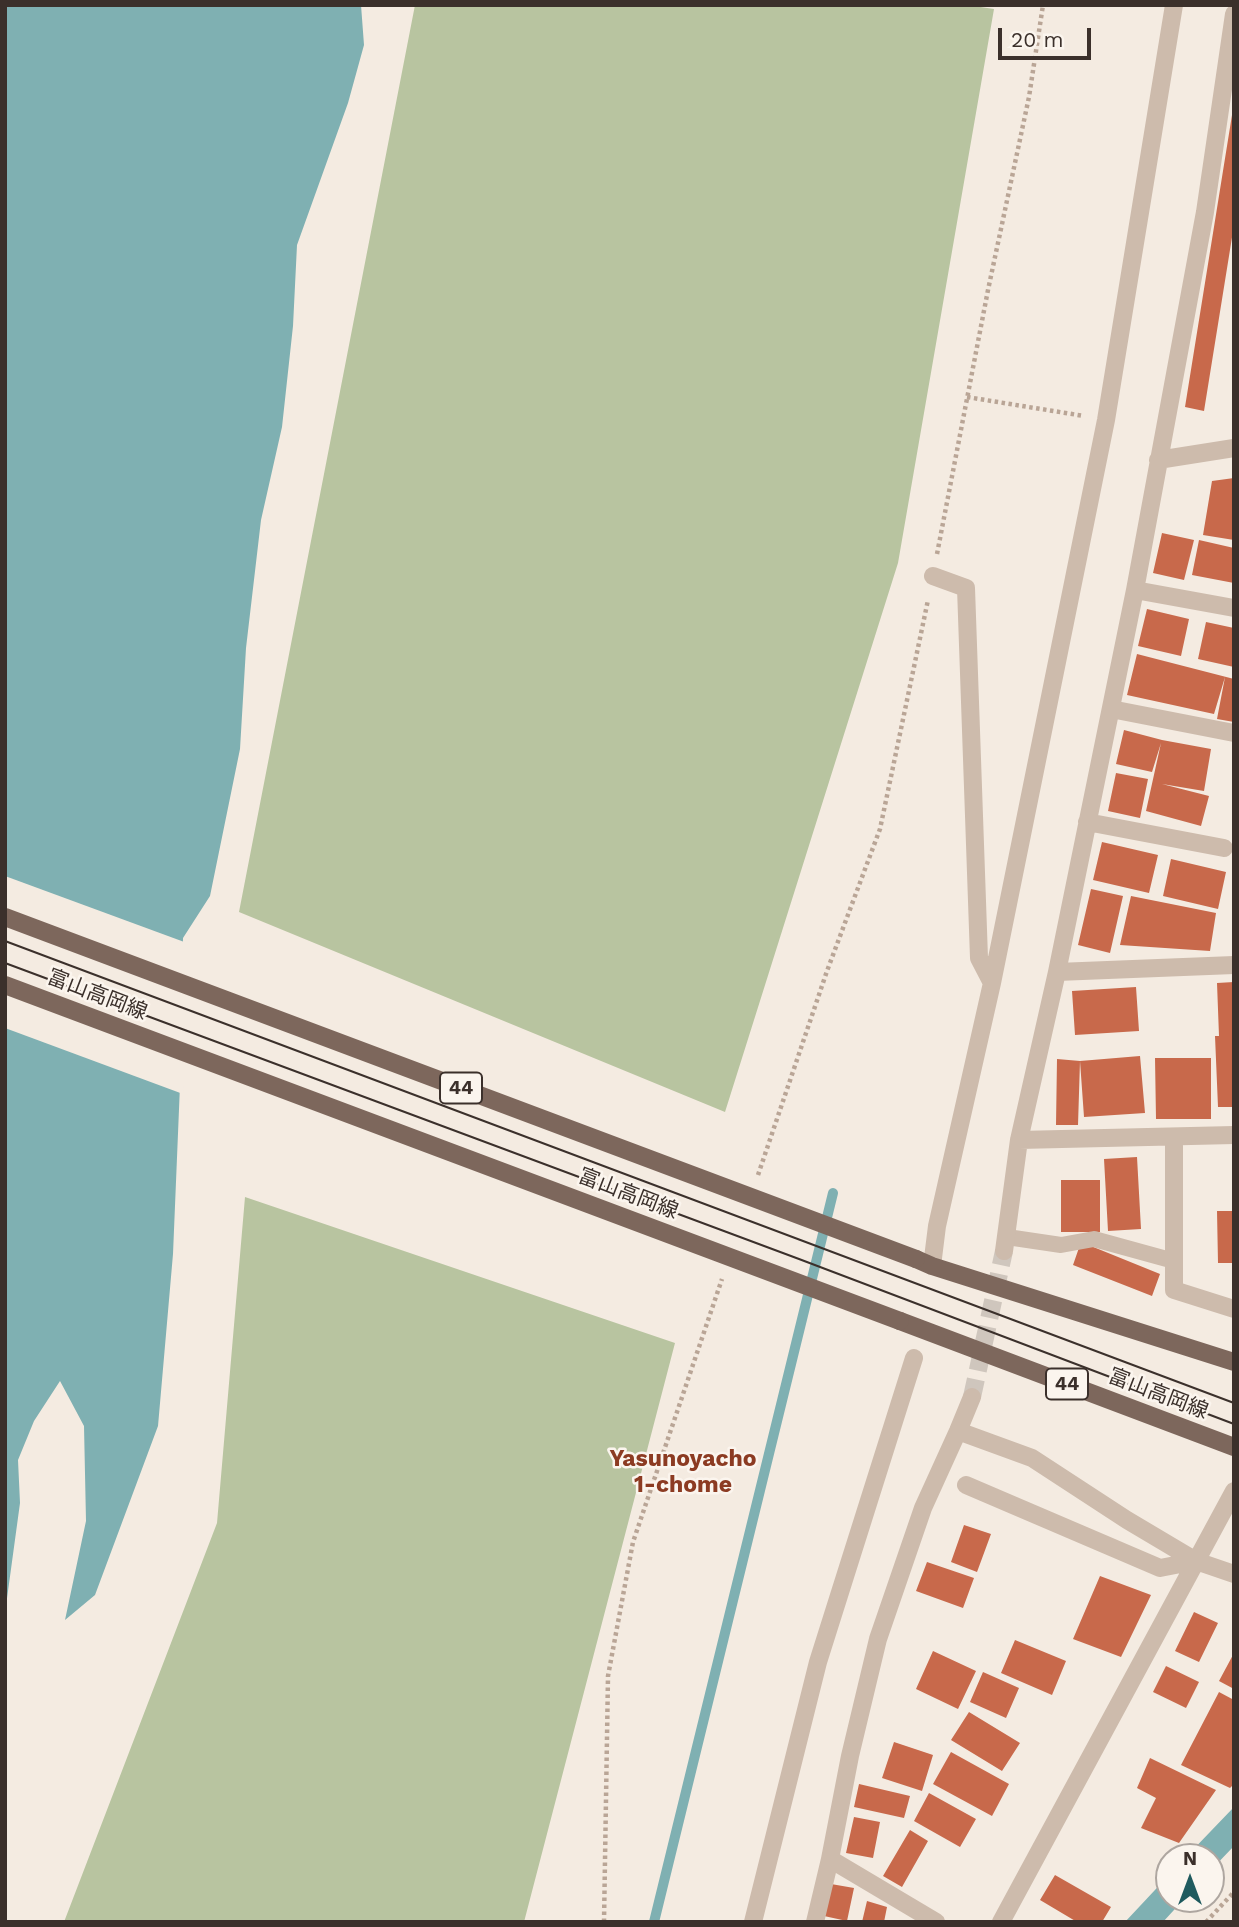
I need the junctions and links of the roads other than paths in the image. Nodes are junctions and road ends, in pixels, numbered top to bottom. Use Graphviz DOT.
graph roads {
  1 [pos="1174,5"];
  2 [pos="1234,13"];
  3 [pos="1234,448"];
  4 [pos="1158,460"];
  5 [pos="933,576"];
  6 [pos="1135,590"];
  7 [pos="1234,608"];
  8 [pos="1111,709"];
  9 [pos="1234,733"];
  10 [pos="1087,822"];
  11 [pos="1224,848"];
  12 [pos="5,917"];
  13 [pos="1234,965"];
  14 [pos="1057,972"];
  15 [pos="992,983"];
  16 [pos="5,985"];
  17 [pos="1234,1135"];
  18 [pos="1174,1136"];
  19 [pos="1019,1140"];
  20 [pos="1006,1244"];
  21 [pos="1174,1261"];
  22 [pos="924,1262"];
  23 [pos="1234,1310"];
  24 [pos="914,1358"];
  25 [pos="1234,1362"];
  26 [pos="972,1397"];
  27 [pos="958,1432"];
  28 [pos="1234,1447"];
  29 [pos="966,1485"];
  30 [pos="1234,1491"];
  31 [pos="1196,1561"];
  32 [pos="1234,1574"];
  33 [pos="830,1859"];
  34 [pos="753,1922"];
  35 [pos="815,1922"];
  36 [pos="936,1922"];
  37 [pos="1001,1922"];
  1 -- 15 [label="street"];
  2 -- 4 [label="street"];
  3 -- 4 [label="street"];
  4 -- 6 [label="street"];
  5 -- 15 [label="street"];
  6 -- 7 [label="street"];
  6 -- 8 [label="street"];
  8 -- 9 [label="street"];
  8 -- 10 [label="street"];
  10 -- 11 [label="street"];
  10 -- 14 [label="street"];
  12 -- 22 [label="main road, 富山高岡線 / 44, bridge"];
  13 -- 14 [label="street"];
  14 -- 19 [label="street"];
  15 -- 22 [label="street"];
  16 -- 28 [label="main road, 富山高岡線 / 44, bridge"];
  17 -- 18 [label="street"];
  18 -- 19 [label="street"];
  18 -- 21 [label="street"];
  19 -- 20 [label="street"];
  20 -- 21 [label="lane"];
  21 -- 23 [label="street"];
  22 -- 25 [label="main road, 富山高岡線 / 44"];
  24 -- 34 [label="street"];
  26 -- 27 [label="street"];
  27 -- 31 [label="street"];
  27 -- 33 [label="street"];
  29 -- 31 [label="street"];
  30 -- 31 [label="street"];
  31 -- 32 [label="street"];
  31 -- 37 [label="street"];
  33 -- 35 [label="street"];
  33 -- 36 [label="street"];
}
